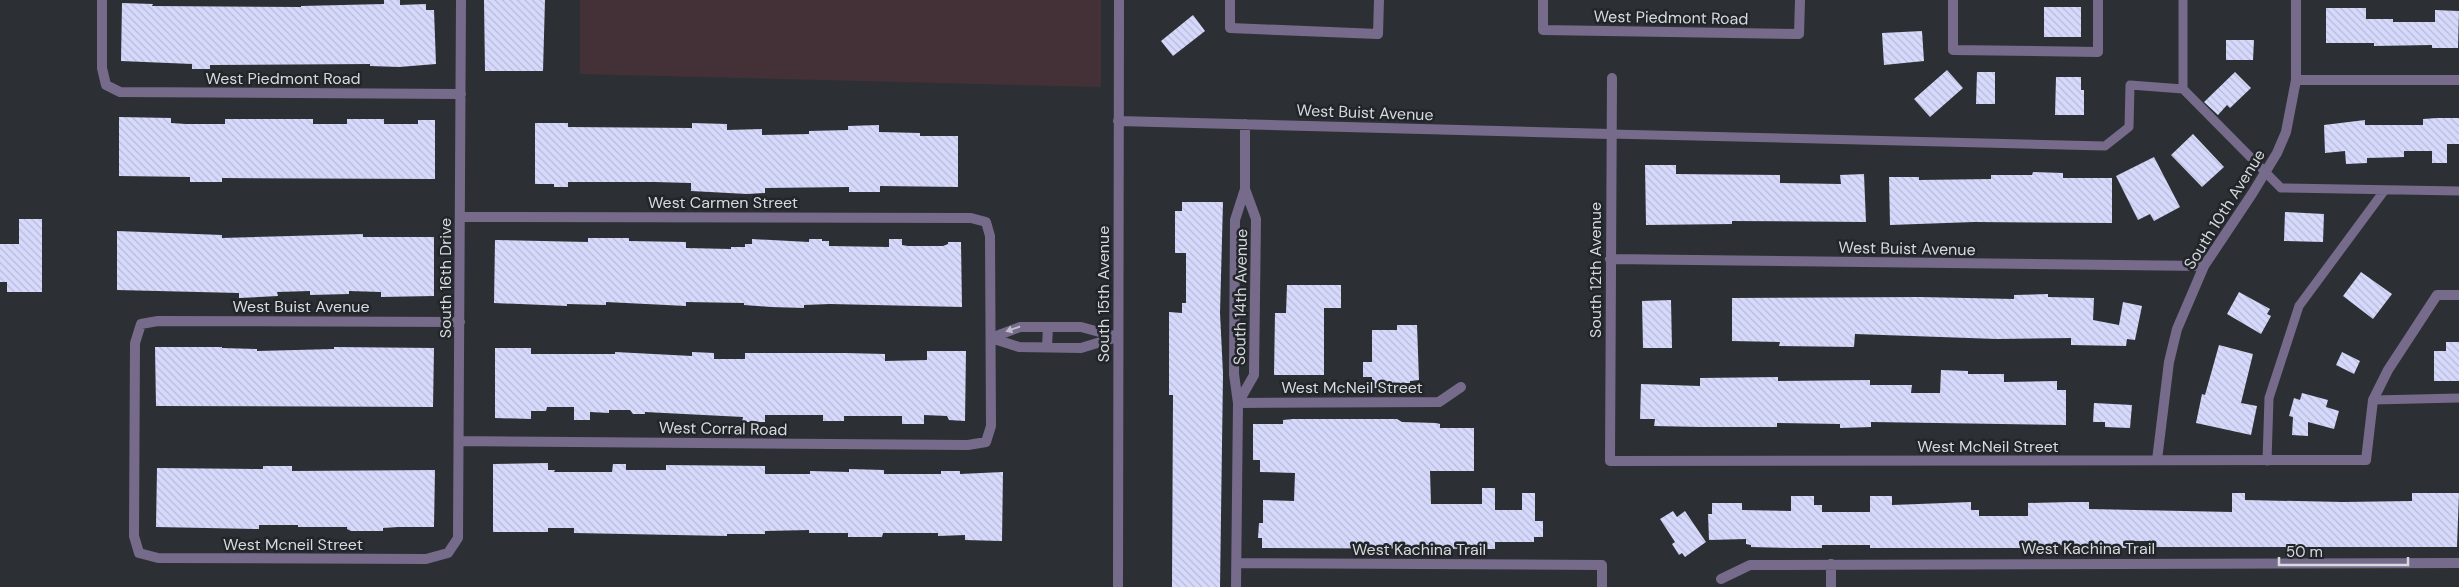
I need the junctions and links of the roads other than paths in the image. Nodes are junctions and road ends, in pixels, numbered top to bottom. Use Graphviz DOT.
graph roads {
  1 [pos="102,0"];
  2 [pos="461,0"];
  3 [pos="1119,0"];
  4 [pos="1230,0"];
  5 [pos="1379,0"];
  6 [pos="1543,0"];
  7 [pos="1800,0"];
  8 [pos="1953,0"];
  9 [pos="2098,0"];
  10 [pos="2183,0"];
  11 [pos="2296,0"];
  12 [pos="1612,78"];
  13 [pos="2296,80"];
  14 [pos="2459,80"];
  15 [pos="2183,89"];
  16 [pos="461,94"];
  17 [pos="1118,121"];
  18 [pos="1244,124"];
  19 [pos="1610,134"];
  20 [pos="2264,173"];
  21 [pos="1244,189"];
  22 [pos="2459,191"];
  23 [pos="2384,192"];
  24 [pos="461,217"];
  25 [pos="1236,243"];
  26 [pos="1255,244"];
  27 [pos="1610,259"];
  28 [pos="2204,266"];
  29 [pos="2459,295"];
  30 [pos="460,322"];
  31 [pos="1052,327"];
  32 [pos="1118,337"];
  33 [pos="991,338"];
  34 [pos="1053,347"];
  35 [pos="1461,387"];
  36 [pos="2459,398"];
  37 [pos="2374,400"];
  38 [pos="1238,403"];
  39 [pos="459,441"];
  40 [pos="2157,460"];
  41 [pos="1610,461"];
  42 [pos="2267,461"];
  43 [pos="139,553"];
  44 [pos="448,553"];
  45 [pos="2459,562"];
  46 [pos="1237,563"];
  47 [pos="1831,564"];
  48 [pos="1721,579"];
  49 [pos="1118,587"];
  50 [pos="1236,587"];
  51 [pos="1602,587"];
  52 [pos="1831,587"];
  1 -- 16 [label="street, West Piedmont Road"];
  2 -- 16 [label="street, South 16th Drive"];
  3 -- 17 [label="street, South 15th Avenue"];
  4 -- 5 [label="street"];
  6 -- 7 [label="street, West Piedmont Road"];
  8 -- 9 [label="street"];
  10 -- 15 [label="lane"];
  11 -- 13 [label="street, South 10th Avenue"];
  12 -- 19 [label="street, South 12th Avenue"];
  13 -- 14 [label="street"];
  13 -- 20 [label="street, South 10th Avenue"];
  15 -- 19 [label="lane"];
  15 -- 20 [label="lane"];
  16 -- 24 [label="street, South 16th Drive"];
  17 -- 18 [label="street, West Buist Avenue"];
  17 -- 32 [label="street, South 15th Avenue"];
  18 -- 19 [label="street, West Buist Avenue"];
  18 -- 21 [label="street, South 14th Avenue"];
  19 -- 27 [label="street, South 12th Avenue"];
  20 -- 23 [label="lane"];
  20 -- 28 [label="street, South 10th Avenue"];
  21 -- 25 [label="street, South 14th Avenue"];
  21 -- 26 [label="street, South 14th Avenue"];
  22 -- 23 [label="lane"];
  23 -- 42 [label="lane"];
  24 -- 30 [label="street, South 16th Drive"];
  24 -- 33 [label="street, West Carmen Street"];
  25 -- 26 [label="street"];
  25 -- 38 [label="street, South 14th Avenue"];
  26 -- 38 [label="street, South 14th Avenue"];
  27 -- 28 [label="street, West Buist Avenue"];
  27 -- 41 [label="street, South 12th Avenue"];
  28 -- 40 [label="street, South 10th Avenue"];
  29 -- 37 [label="street"];
  30 -- 39 [label="street, South 16th Drive"];
  30 -- 43 [label="street, West Buist Avenue"];
  31 -- 32 [label="street"];
  31 -- 33 [label="street, one-way"];
  31 -- 34 [label="street"];
  32 -- 34 [label="street"];
  32 -- 49 [label="street, South 15th Avenue"];
  33 -- 34 [label="street"];
  33 -- 39 [label="street, West Corral Road"];
  35 -- 38 [label="street, West McNeil Street"];
  36 -- 37 [label="lane"];
  37 -- 42 [label="street, West McNeil Street"];
  38 -- 46 [label="street, South 14th Avenue"];
  39 -- 44 [label="street, South 16th Drive"];
  40 -- 41 [label="street, West McNeil Street"];
  40 -- 42 [label="street, West McNeil Street"];
  43 -- 44 [label="street, West Mcneil Street"];
  45 -- 47 [label="street, West Kachina Trail"];
  46 -- 50 [label="street, South 14th Avenue"];
  46 -- 51 [label="street, West Kachina Trail"];
  47 -- 48 [label="street, West Kachina Trail"];
  47 -- 52 [label="street"];
}
